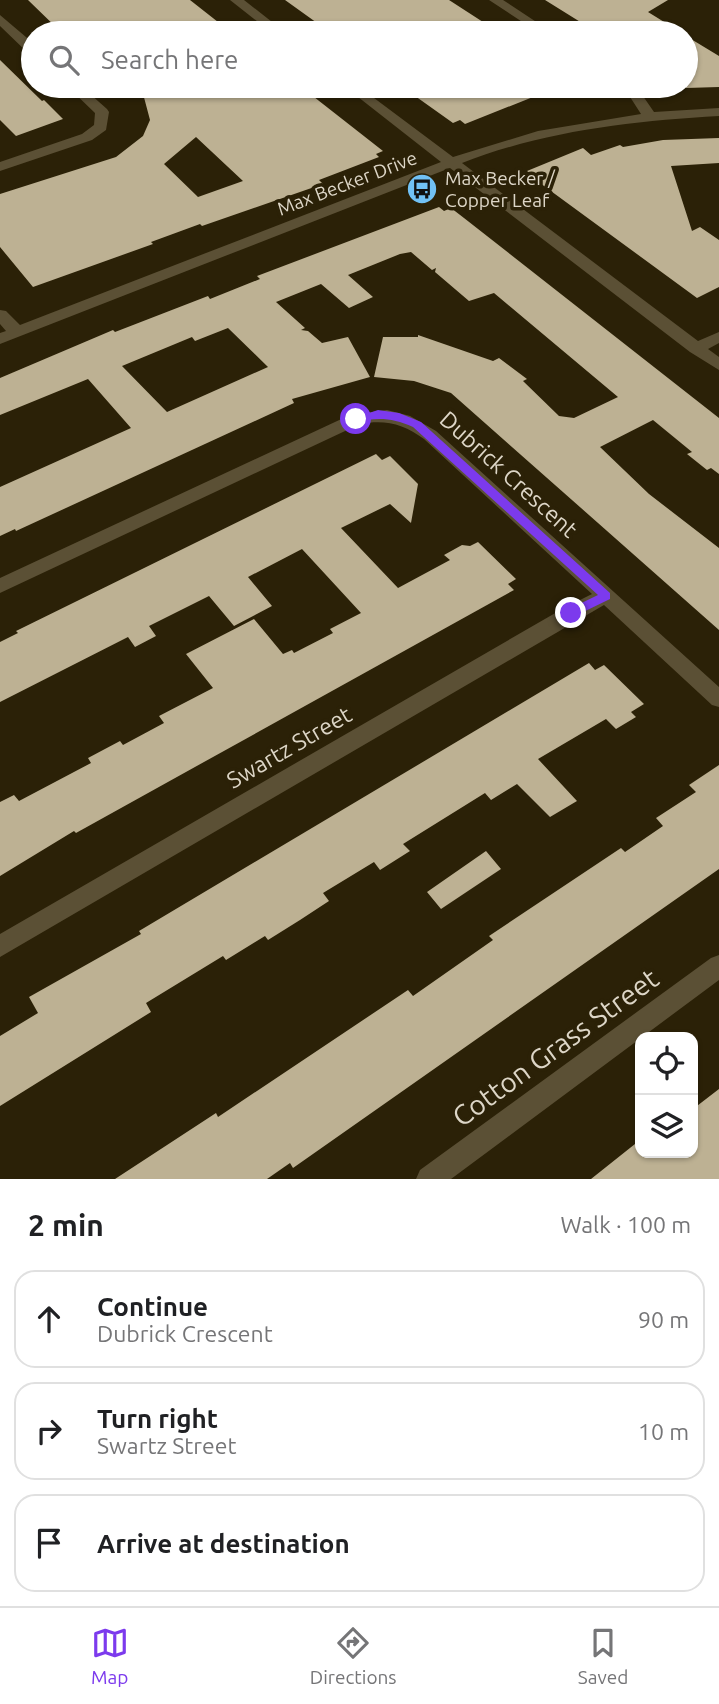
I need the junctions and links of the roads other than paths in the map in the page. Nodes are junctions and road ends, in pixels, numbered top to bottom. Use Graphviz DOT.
graph roads {
  1 [pos="236,0"];
  2 [pos="495,0"];
  3 [pos="0,19"];
  4 [pos="264,21"];
  5 [pos="528,21"];
  6 [pos="21,39"];
  7 [pos="86,98"];
  8 [pos="366,98"];
  9 [pos="637,98"];
  10 [pos="719,112"];
  11 [pos="649,115"];
  12 [pos="452,162"];
  13 [pos="0,167"];
  14 [pos="0,315"];
  15 [pos="16,332"];
  16 [pos="719,337"];
  17 [pos="0,339"];
  18 [pos="696,348"];
  19 [pos="719,365"];
  20 [pos="0,586"];
  21 [pos="606,596"];
  22 [pos="719,699"];
  23 [pos="0,946"];
  24 [pos="719,966"];
  25 [pos="429,1179"];
  1 -- 4 [label="street"];
  2 -- 5 [label="street"];
  3 -- 6 [label="street"];
  7 -- 13 [label="street"];
  8 -- 12 [label="street"];
  9 -- 11 [label="street"];
  10 -- 11 [label="street, Max Becker Drive"];
  11 -- 12 [label="street, Max Becker Drive"];
  12 -- 15 [label="street, Max Becker Drive"];
  12 -- 18 [label="street"];
  14 -- 15 [label="street"];
  15 -- 17 [label="street, Max Becker Drive"];
  16 -- 18 [label="street"];
  18 -- 19 [label="street"];
  20 -- 21 [label="street, Dubrick Crescent"];
  21 -- 22 [label="street, Dubrick Crescent"];
  21 -- 23 [label="street, Swartz Street"];
  24 -- 25 [label="street, Cotton Grass Street"];
}
